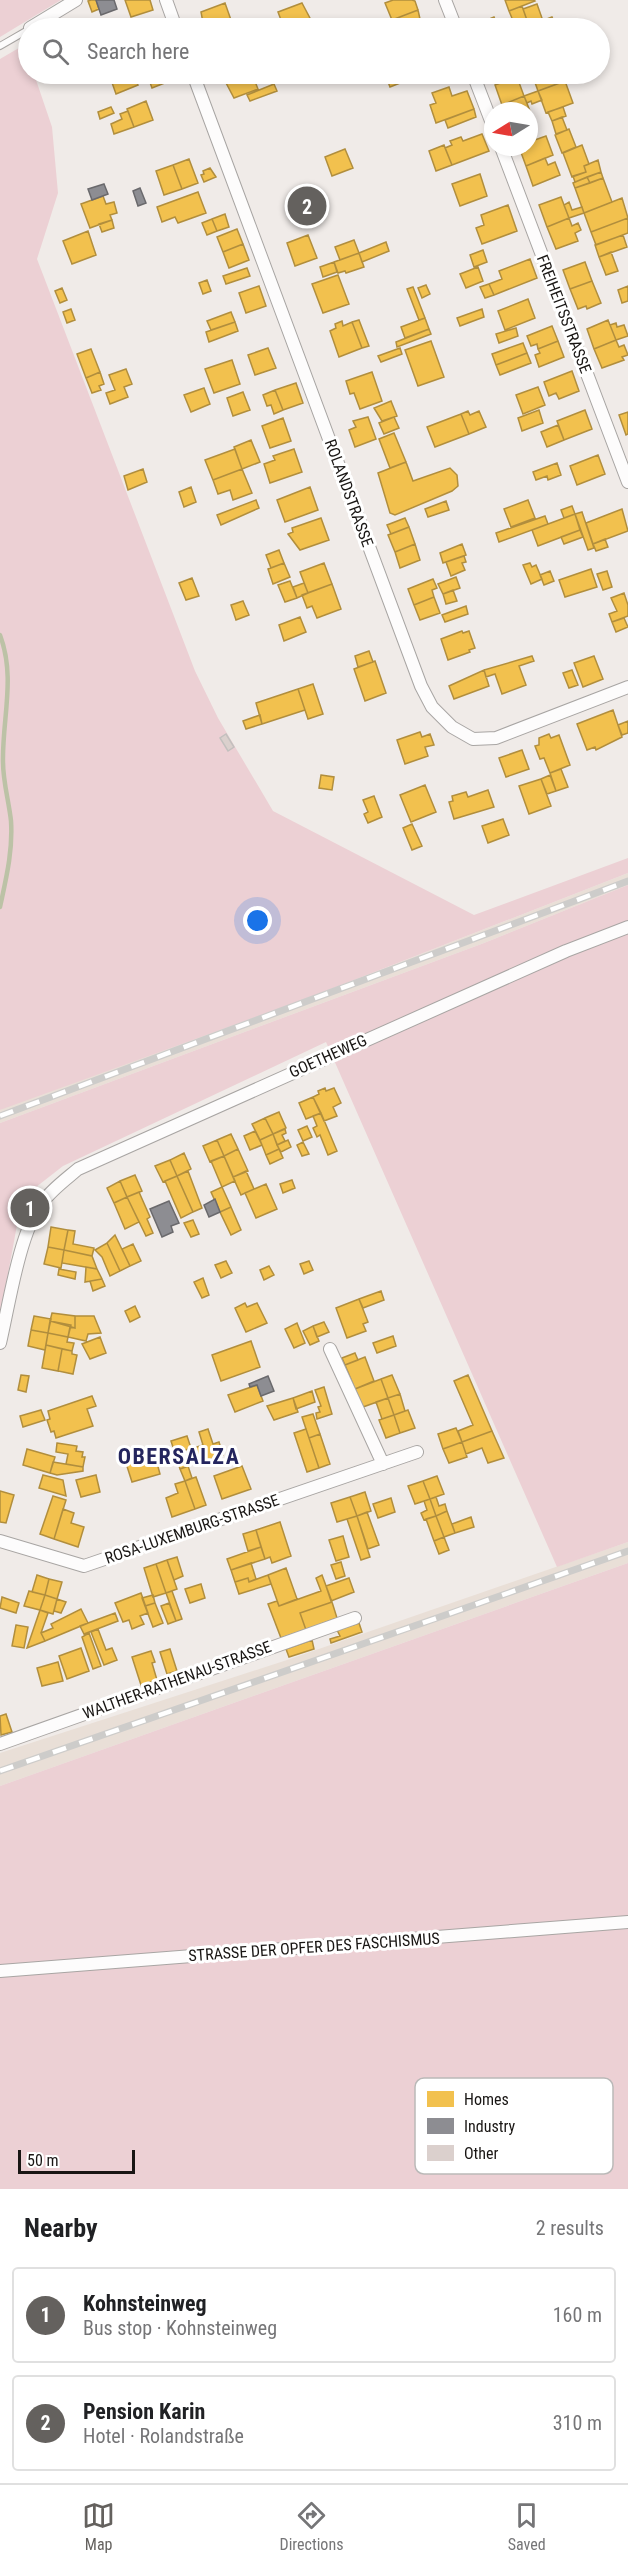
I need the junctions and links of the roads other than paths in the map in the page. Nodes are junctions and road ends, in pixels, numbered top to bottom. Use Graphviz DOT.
graph roads {
  1 [pos="76,0"];
  2 [pos="166,0"];
  3 [pos="445,0"];
  4 [pos="47,18"];
  5 [pos="172,18"];
  6 [pos="452,18"];
  7 [pos="18,36"];
  8 [pos="0,46"];
  9 [pos="197,84"];
  10 [pos="477,84"];
  11 [pos="484,103"];
  12 [pos="504,156"];
  13 [pos="628,482"];
  14 [pos="628,687"];
  15 [pos="628,927"];
  16 [pos="0,1343"];
  17 [pos="330,1349"];
  18 [pos="417,1452"];
  19 [pos="382,1464"];
  20 [pos="0,1541"];
  21 [pos="355,1618"];
  22 [pos="0,1744"];
  23 [pos="628,1922"];
  24 [pos="0,1971"];
  1 -- 4 [label="street"];
  2 -- 5 [label="street"];
  3 -- 6 [label="street"];
  7 -- 8 [label="lane"];
  9 -- 14 [label="street, ROLANDSTRASSE"];
  10 -- 11 [label="street"];
  12 -- 13 [label="street, FREIHEITSSTRASSE"];
  15 -- 16 [label="street, GOETHEWEG"];
  17 -- 19 [label="street"];
  18 -- 19 [label="street, ROSA-LUXEMBURG-STRASSE"];
  19 -- 20 [label="street, ROSA-LUXEMBURG-STRASSE"];
  21 -- 22 [label="street, WALTHER-RATHENAU-STRASSE"];
  23 -- 24 [label="street, STRASSE DER OPFER DES FASCHISMUS"];
}
